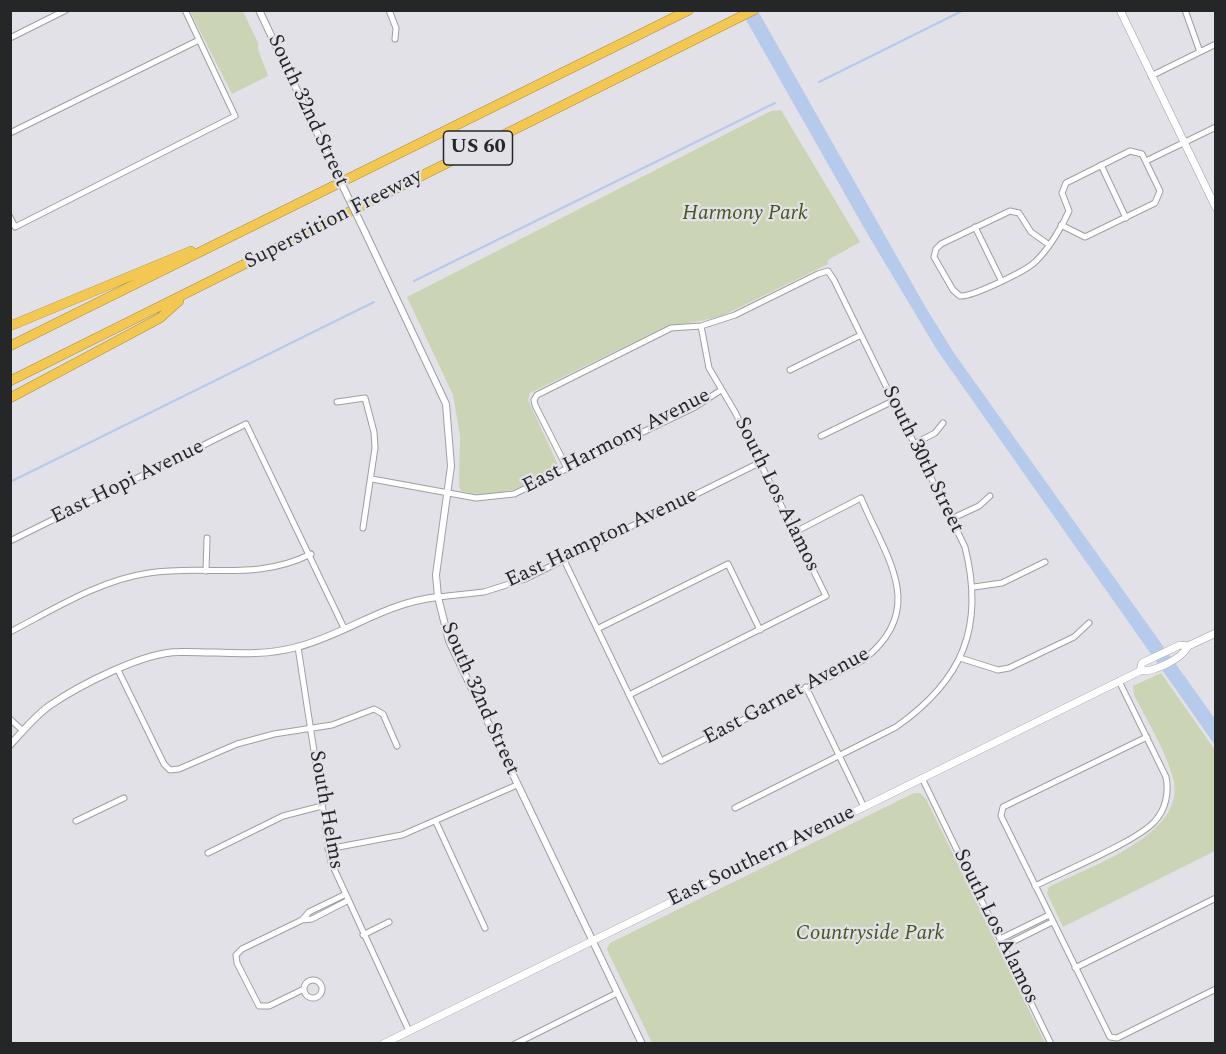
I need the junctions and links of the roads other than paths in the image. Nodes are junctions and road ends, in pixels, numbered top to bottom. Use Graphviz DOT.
graph roads {
  1 [pos="185,10"];
  2 [pos="260,10"];
  3 [pos="389,10"];
  4 [pos="689,10"];
  5 [pos="754,10"];
  6 [pos="1119,10"];
  7 [pos="1185,10"];
  8 [pos="62,11"];
  9 [pos="10,38"];
  10 [pos="395,39"];
  11 [pos="199,40"];
  12 [pos="1215,44"];
  13 [pos="1200,52"];
  14 [pos="1151,76"];
  15 [pos="1215,127"];
  16 [pos="10,133"];
  17 [pos="1184,142"];
  18 [pos="1146,161"];
  19 [pos="1101,165"];
  20 [pos="1215,208"];
  21 [pos="10,217"];
  22 [pos="270,218"];
  23 [pos="1126,218"];
  24 [pos="1061,225"];
  25 [pos="975,227"];
  26 [pos="1048,244"];
  27 [pos="1001,280"];
  28 [pos="188,293"];
  29 [pos="10,326"];
  30 [pos="701,326"];
  31 [pos="861,335"];
  32 [pos="10,346"];
  33 [pos="790,370"];
  34 [pos="10,381"];
  35 [pos="721,390"];
  36 [pos="10,398"];
  37 [pos="893,401"];
  38 [pos="337,402"];
  39 [pos="943,423"];
  40 [pos="822,436"];
  41 [pos="914,444"];
  42 [pos="759,464"];
  43 [pos="568,470"];
  44 [pos="372,480"];
  45 [pos="449,494"];
  46 [pos="990,496"];
  47 [pos="951,519"];
  48 [pos="363,528"];
  49 [pos="795,532"];
  50 [pos="207,538"];
  51 [pos="10,542"];
  52 [pos="311,554"];
  53 [pos="564,560"];
  54 [pos="1045,562"];
  55 [pos="206,571"];
  56 [pos="974,587"];
  57 [pos="438,597"];
  58 [pos="1089,623"];
  59 [pos="345,628"];
  60 [pos="597,629"];
  61 [pos="760,630"];
  62 [pos="10,632"];
  63 [pos="1215,633"];
  64 [pos="1188,646"];
  65 [pos="298,647"];
  66 [pos="960,658"];
  67 [pos="118,670"];
  68 [pos="998,670"];
  69 [pos="1140,671"];
  70 [pos="998,678"];
  71 [pos="1119,681"];
  72 [pos="806,687"];
  73 [pos="629,695"];
  74 [pos="10,719"];
  75 [pos="312,728"];
  76 [pos="23,731"];
  77 [pos="1147,737"];
  78 [pos="10,745"];
  79 [pos="398,746"];
  80 [pos="839,754"];
  81 [pos="922,778"];
  82 [pos="517,785"];
  83 [pos="124,798"];
  84 [pos="322,806"];
  85 [pos="864,807"];
  86 [pos="735,808"];
  87 [pos="76,820"];
  88 [pos="436,822"];
  89 [pos="328,849"];
  90 [pos="208,853"];
  91 [pos="1035,886"];
  92 [pos="344,895"];
  93 [pos="1215,898"];
  94 [pos="347,901"];
  95 [pos="1049,915"];
  96 [pos="303,920"];
  97 [pos="389,922"];
  98 [pos="1052,922"];
  99 [pos="485,928"];
  100 [pos="363,935"];
  101 [pos="1000,939"];
  102 [pos="592,941"];
  103 [pos="1004,946"];
  104 [pos="1075,968"];
  105 [pos="304,989"];
  106 [pos="1215,990"];
  107 [pos="617,993"];
  108 [pos="409,1030"];
  109 [pos="383,1044"];
  110 [pos="515,1044"];
  111 [pos="642,1044"];
  112 [pos="1051,1044"];
  1 -- 11 [label="street"];
  2 -- 45 [label="street, South 32nd Street, bridge"];
  3 -- 10 [label="street"];
  4 -- 22 [label="highway, Superstition Freeway / US 60"];
  5 -- 28 [label="highway, Superstition Freeway / US 60"];
  6 -- 14 [label="main road"];
  7 -- 13 [label="street"];
  8 -- 9 [label="street"];
  11 -- 16 [label="street"];
  11 -- 21 [label="street"];
  12 -- 13 [label="street"];
  13 -- 14 [label="street"];
  14 -- 17 [label="main road"];
  15 -- 17 [label="street"];
  17 -- 18 [label="street"];
  17 -- 20 [label="main road"];
  18 -- 19 [label="street"];
  18 -- 23 [label="street"];
  19 -- 23 [label="street"];
  19 -- 24 [label="street"];
  22 -- 29 [label="highway"];
  22 -- 32 [label="highway, Superstition Freeway / US 60"];
  23 -- 24 [label="street"];
  24 -- 26 [label="street"];
  25 -- 26 [label="street"];
  25 -- 27 [label="street"];
  25 -- 27 [label="street"];
  26 -- 27 [label="street"];
  28 -- 34 [label="highway, Superstition Freeway / US 60"];
  28 -- 36 [label="highway"];
  30 -- 31 [label="street, South 30th Street"];
  30 -- 35 [label="street, South Los Alamos"];
  30 -- 43 [label="street"];
  31 -- 33 [label="street"];
  31 -- 37 [label="street, South 30th Street"];
  35 -- 42 [label="street, South Los Alamos"];
  35 -- 43 [label="street, East Harmony Avenue"];
  37 -- 40 [label="street"];
  37 -- 41 [label="street, South 30th Street"];
  38 -- 44 [label="street"];
  39 -- 41 [label="street"];
  41 -- 47 [label="street, South 30th Street"];
  42 -- 49 [label="street, South Los Alamos"];
  42 -- 53 [label="street, East Hampton Avenue"];
  43 -- 45 [label="street, East Harmony Avenue"];
  44 -- 45 [label="street, East Harmony Avenue"];
  44 -- 48 [label="street"];
  45 -- 57 [label="street, South 32nd Street"];
  46 -- 47 [label="street"];
  47 -- 56 [label="street, South 30th Street"];
  49 -- 61 [label="street, South Los Alamos"];
  49 -- 72 [label="street, East Garnet Avenue"];
  50 -- 55 [label="street"];
  51 -- 52 [label="street, East Hopi Avenue"];
  52 -- 55 [label="street"];
  52 -- 59 [label="street"];
  53 -- 57 [label="street, East Hampton Avenue"];
  53 -- 60 [label="street"];
  54 -- 56 [label="street"];
  55 -- 62 [label="street"];
  56 -- 66 [label="street, South 30th Street"];
  57 -- 59 [label="street, East Hampton Avenue"];
  57 -- 82 [label="street, South 32nd Street"];
  58 -- 68 [label="street"];
  59 -- 65 [label="street, East Hampton Avenue"];
  60 -- 61 [label="street"];
  60 -- 73 [label="street"];
  61 -- 73 [label="street"];
  63 -- 64 [label="main road, East Southern Avenue"];
  64 -- 69 [label="main road, East Southern Avenue"];
  64 -- 69 [label="main road, East Southern Avenue"];
  65 -- 67 [label="street, East Hampton Avenue"];
  65 -- 75 [label="street, South Helms"];
  66 -- 68 [label="street"];
  66 -- 80 [label="street, South 30th Street"];
  67 -- 75 [label="street"];
  67 -- 76 [label="street, East Hampton Avenue"];
  68 -- 70 [label="street"];
  69 -- 71 [label="main road, East Southern Avenue"];
  71 -- 77 [label="street"];
  71 -- 81 [label="main road, East Southern Avenue"];
  72 -- 73 [label="street, East Garnet Avenue"];
  72 -- 80 [label="street"];
  74 -- 76 [label="street"];
  75 -- 79 [label="street"];
  75 -- 84 [label="street, South Helms"];
  76 -- 78 [label="street, East Hampton Avenue"];
  77 -- 91 [label="street"];
  77 -- 91 [label="street"];
  80 -- 85 [label="street"];
  80 -- 86 [label="street, South 30th Street"];
  81 -- 85 [label="main road, East Southern Avenue"];
  81 -- 101 [label="street, South Los Alamos"];
  82 -- 88 [label="street"];
  82 -- 102 [label="street, South 32nd Street"];
  83 -- 87 [label="street"];
  84 -- 89 [label="street, South Helms"];
  84 -- 90 [label="street"];
  85 -- 102 [label="main road, East Southern Avenue"];
  88 -- 89 [label="street"];
  88 -- 99 [label="street"];
  89 -- 92 [label="street, South Helms"];
  91 -- 95 [label="street"];
  92 -- 94 [label="street, South Helms"];
  92 -- 96 [label="street"];
  93 -- 104 [label="street"];
  94 -- 96 [label="street"];
  94 -- 100 [label="street, South Helms"];
  95 -- 98 [label="street"];
  95 -- 101 [label="street"];
  96 -- 105 [label="street"];
  97 -- 100 [label="street"];
  98 -- 103 [label="street"];
  98 -- 104 [label="street"];
  100 -- 108 [label="street, South Helms"];
  101 -- 103 [label="street, South Los Alamos"];
  102 -- 107 [label="street, South 32nd Street"];
  102 -- 108 [label="main road, East Southern Avenue"];
  103 -- 112 [label="street, South Los Alamos"];
  104 -- 106 [label="street"];
  107 -- 110 [label="street"];
  107 -- 111 [label="street, South 32nd Street"];
  108 -- 109 [label="main road, East Southern Avenue"];
}
